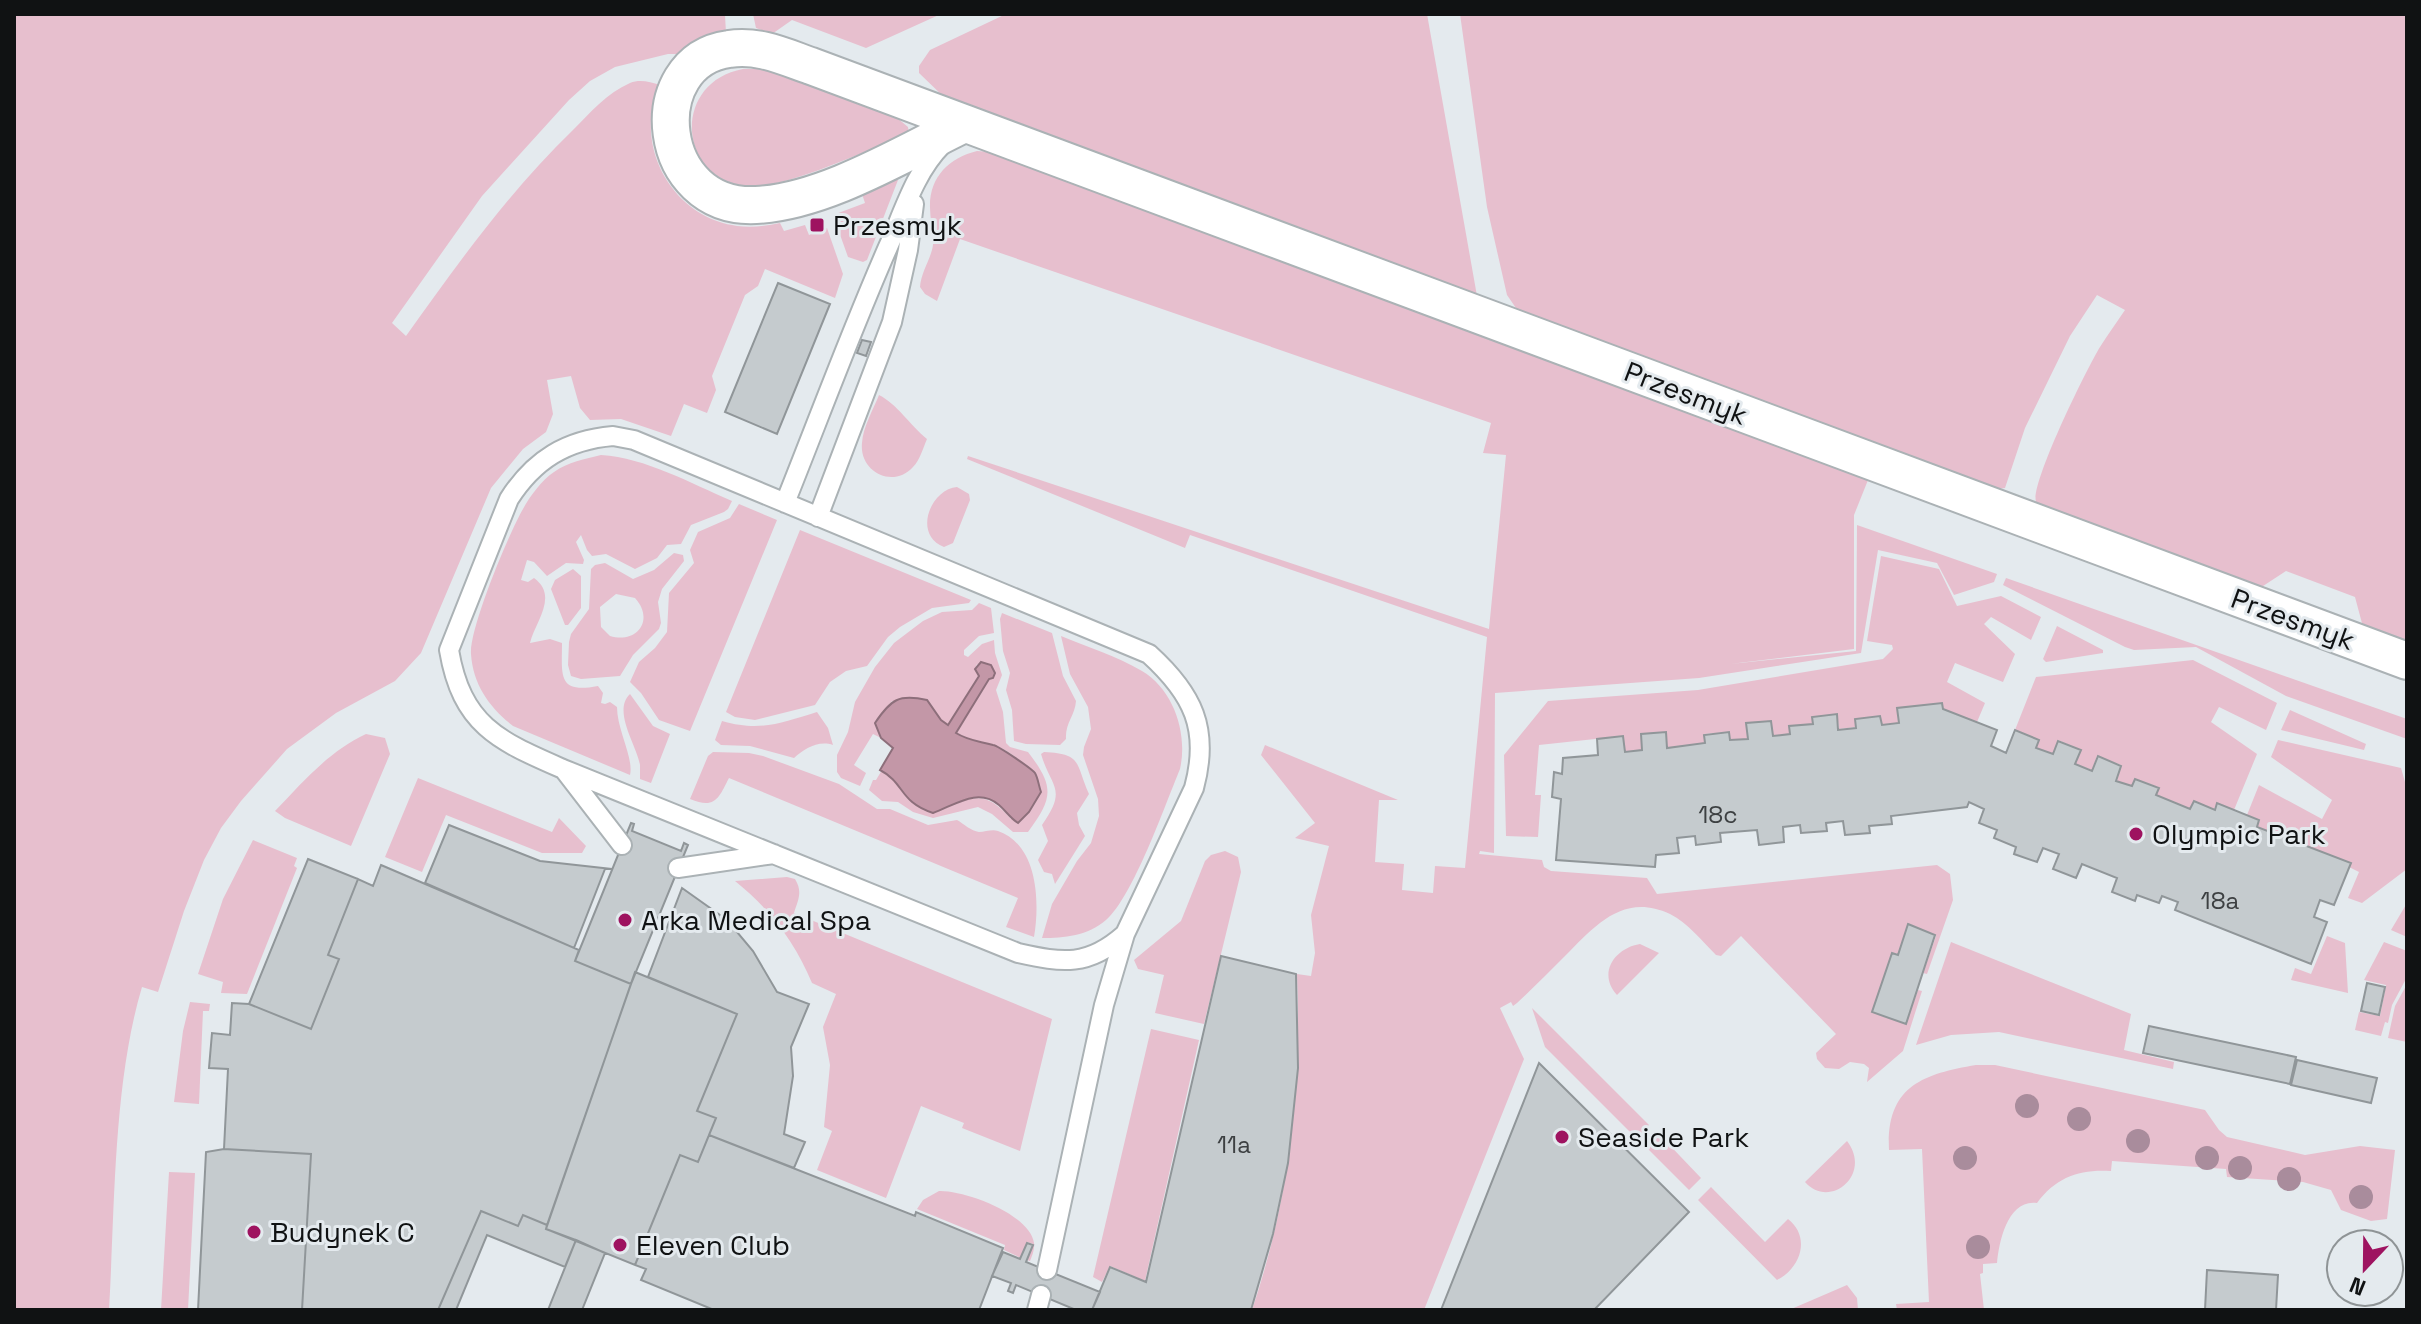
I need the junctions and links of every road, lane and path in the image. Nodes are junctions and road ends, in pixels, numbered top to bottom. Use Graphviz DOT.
graph roads {
  1 [pos="964,124"];
  2 [pos="916,182"];
  3 [pos="785,503"];
  4 [pos="818,517"];
  5 [pos="2407,661"];
  6 [pos="563,769"];
  7 [pos="622,845"];
  8 [pos="774,854"];
  9 [pos="678,868"];
  10 [pos="1125,934"];
  11 [pos="1047,1270"];
  1 -- 1 [label="street, Przesmyk"];
  1 -- 2 [label="lane"];
  1 -- 5 [label="street, Przesmyk"];
  2 -- 3 [label="lane"];
  2 -- 4 [label="lane"];
  3 -- 4 [label="lane"];
  3 -- 6 [label="lane"];
  4 -- 10 [label="lane"];
  6 -- 7 [label="lane"];
  6 -- 8 [label="lane"];
  8 -- 9 [label="lane"];
  8 -- 10 [label="lane"];
  10 -- 11 [label="lane"];
}
